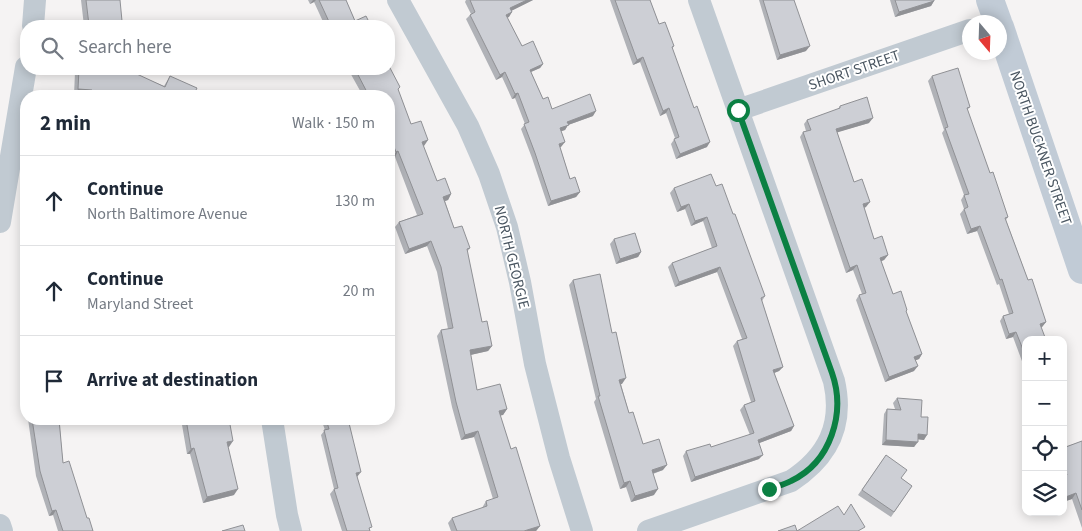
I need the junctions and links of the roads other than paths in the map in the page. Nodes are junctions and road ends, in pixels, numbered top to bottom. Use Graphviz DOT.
graph roads {
  1 [pos="34,0"];
  2 [pos="398,0"];
  3 [pos="699,0"];
  4 [pos="33,20"];
  5 [pos="962,33"];
  6 [pos="1007,50"];
  7 [pos="25,75"];
  8 [pos="22,90"];
  9 [pos="20,103"];
  10 [pos="738,110"];
  11 [pos="13,144"];
  12 [pos="0,222"];
  13 [pos="1076,235"];
  14 [pos="1082,270"];
  15 [pos="273,425"];
  16 [pos="0,525"];
  17 [pos="2,531"];
  18 [pos="291,531"];
  19 [pos="582,531"];
  20 [pos="648,531"];
  1 -- 4 [label="street"];
  2 -- 19 [label="street, NORTH GEORGIE"];
  3 -- 10 [label="street"];
  5 -- 10 [label="street, SHORT STREET"];
  6 -- 13 [label="main road, NORTH BUCKNER STREET"];
  7 -- 8 [label="street"];
  9 -- 11 [label="street"];
  10 -- 20 [label="street"];
  11 -- 12 [label="street"];
  13 -- 14 [label="main road, NORTH BUCKNER STREET"];
  15 -- 18 [label="street"];
  16 -- 17 [label="street"];
}
